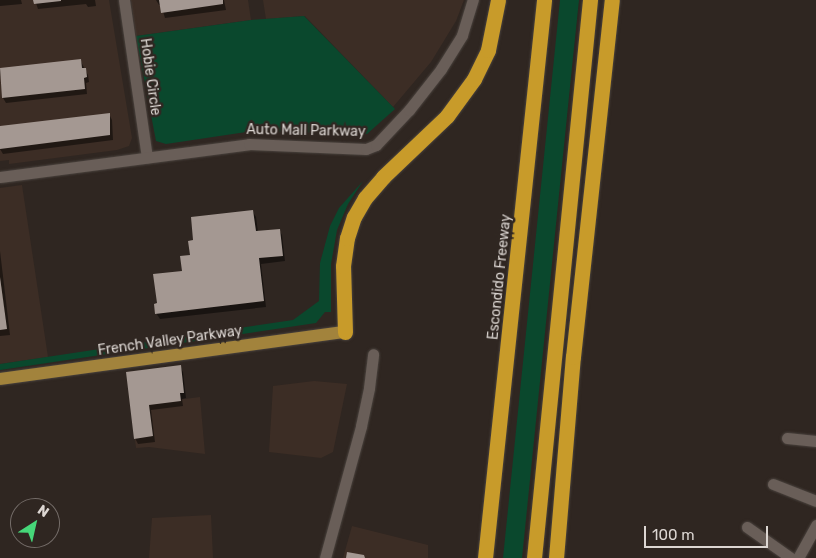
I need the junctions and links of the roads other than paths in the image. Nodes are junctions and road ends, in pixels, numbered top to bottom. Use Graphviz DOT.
graph roads {
  1 [pos="124,0"];
  2 [pos="473,0"];
  3 [pos="498,0"];
  4 [pos="544,0"];
  5 [pos="590,0"];
  6 [pos="612,0"];
  7 [pos="147,158"];
  8 [pos="0,176"];
  9 [pos="345,332"];
  10 [pos="373,354"];
  11 [pos="0,379"];
  12 [pos="787,438"];
  13 [pos="816,442"];
  14 [pos="774,484"];
  15 [pos="816,501"];
  16 [pos="816,525"];
  17 [pos="746,527"];
  18 [pos="325,558"];
  19 [pos="485,558"];
  20 [pos="534,558"];
  21 [pos="556,558"];
  22 [pos="791,558"];
  23 [pos="798,558"];
  1 -- 7 [label="street, Hobie Circle"];
  2 -- 7 [label="street, Auto Mall Parkway"];
  3 -- 9 [label="highway"];
  4 -- 19 [label="highway, Escondido Freeway"];
  5 -- 20 [label="highway"];
  6 -- 21 [label="highway"];
  7 -- 8 [label="street, Auto Mall Parkway"];
  9 -- 11 [label="main road, French Valley Parkway"];
  10 -- 18 [label="street"];
  12 -- 13 [label="street"];
  14 -- 15 [label="street"];
  16 -- 23 [label="street"];
  17 -- 22 [label="street"];
}
